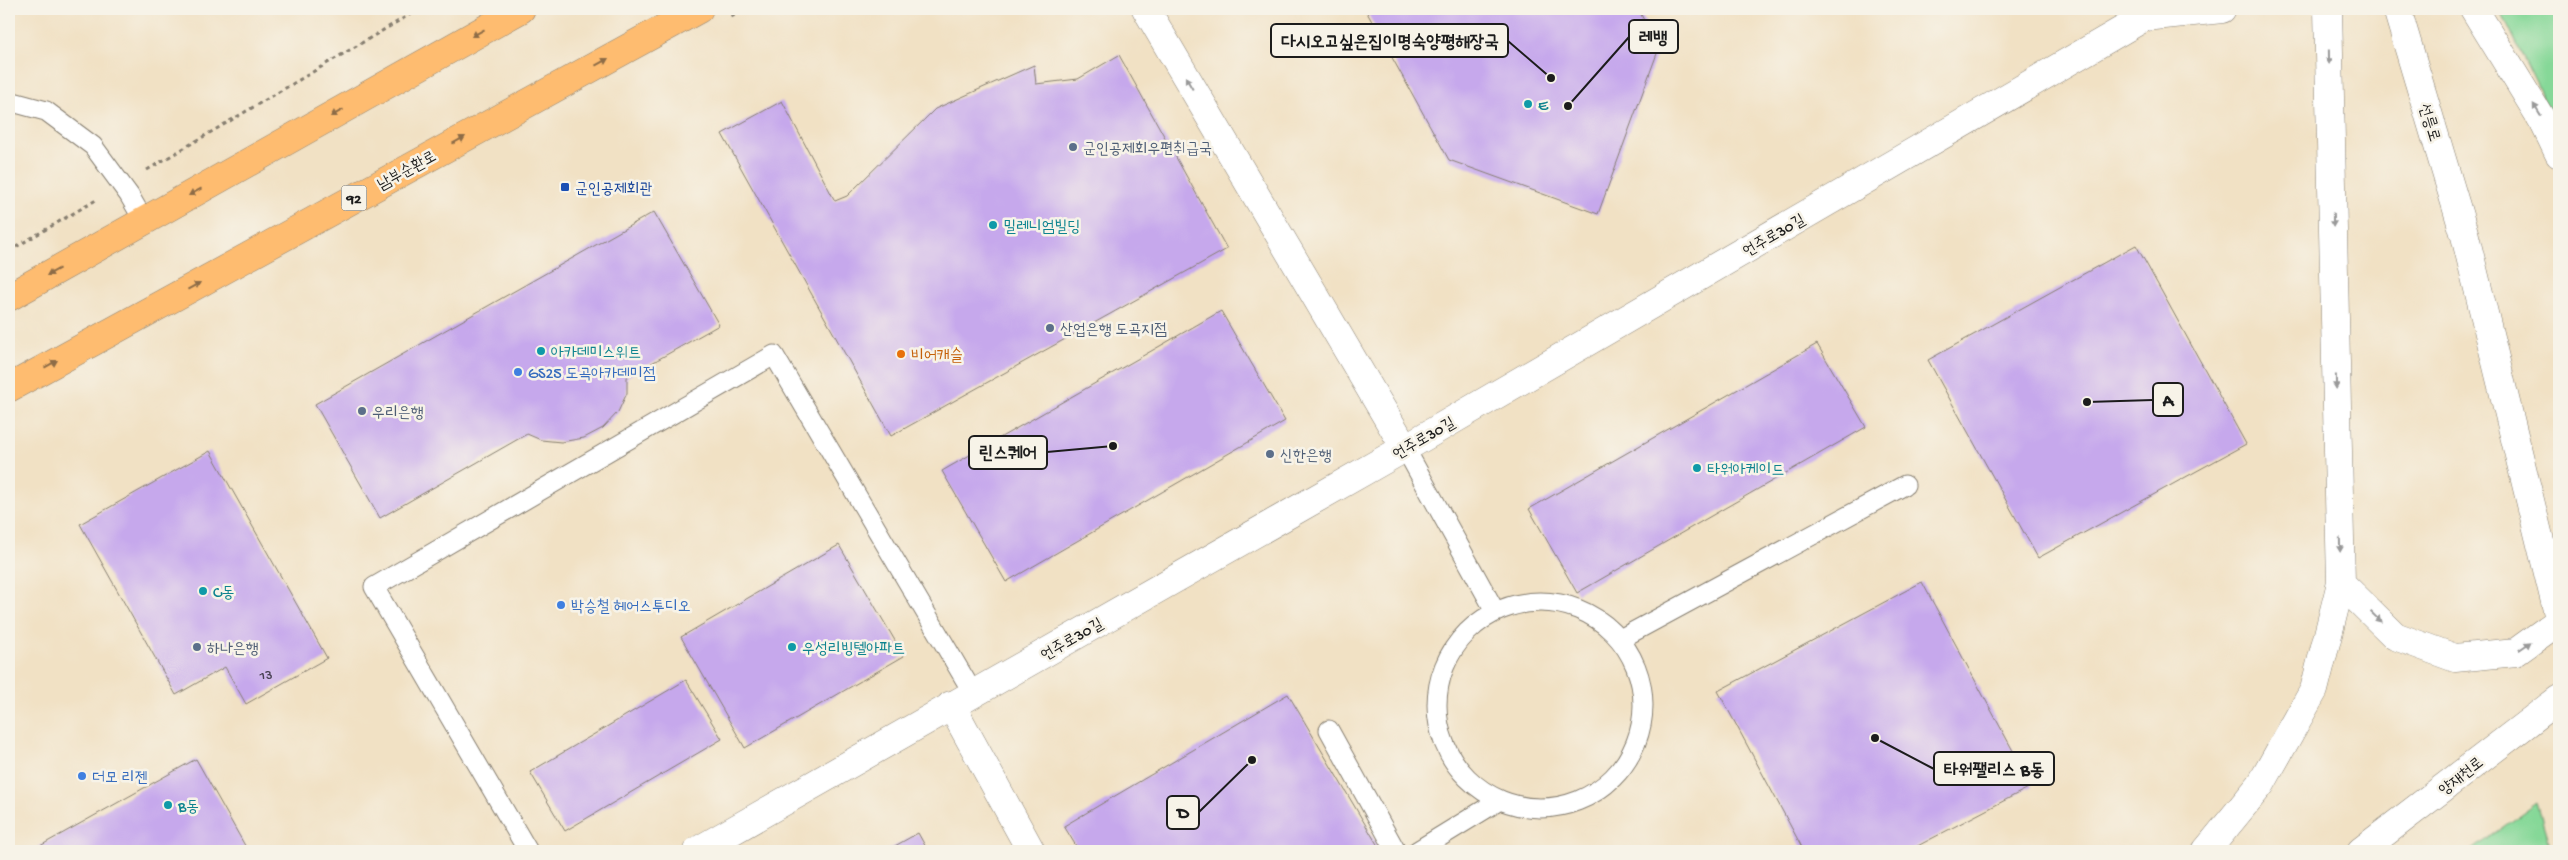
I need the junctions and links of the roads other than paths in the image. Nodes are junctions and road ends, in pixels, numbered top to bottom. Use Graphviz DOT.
graph roads {
  1 [pos="521,9"];
  2 [pos="699,9"];
  3 [pos="1146,9"];
  4 [pos="2222,9"];
  5 [pos="2328,9"];
  6 [pos="2397,9"];
  7 [pos="2474,9"];
  8 [pos="2149,13"];
  9 [pos="9,101"];
  10 [pos="2559,154"];
  11 [pos="144,221"];
  12 [pos="9,297"];
  13 [pos="9,388"];
  14 [pos="1405,448"];
  15 [pos="1905,485"];
  16 [pos="2341,583"];
  17 [pos="1495,611"];
  18 [pos="2559,620"];
  19 [pos="1620,639"];
  20 [pos="962,699"];
  21 [pos="2559,699"];
  22 [pos="1329,730"];
  23 [pos="1500,800"];
  24 [pos="528,851"];
  25 [pos="697,851"];
  26 [pos="1031,851"];
  27 [pos="1396,851"];
  28 [pos="1417,851"];
  29 [pos="2206,851"];
  30 [pos="2361,851"];
  1 -- 11 [label="main road, one-way"];
  13 -- 2 [label="main road, 남부순환로 / 92, one-way"];
  14 -- 3 [label="street, one-way"];
  4 -- 8 [label="street"];
  5 -- 16 [label="street, one-way"];
  6 -- 18 [label="street, 선릉로"];
  10 -- 7 [label="street, one-way"];
  8 -- 14 [label="street, 언주로30길"];
  9 -- 11 [label="lane"];
  11 -- 12 [label="main road, one-way"];
  14 -- 17 [label="lane"];
  14 -- 20 [label="street, 언주로30길"];
  15 -- 19 [label="lane"];
  16 -- 18 [label="street, one-way"];
  16 -- 29 [label="street"];
  17 -- 19 [label="lane"];
  17 -- 23 [label="lane"];
  19 -- 23 [label="lane"];
  20 -- 24 [label="lane"];
  20 -- 25 [label="street, 언주로30길"];
  20 -- 26 [label="street"];
  21 -- 30 [label="street, 양재천로"];
  22 -- 27 [label="lane"];
  23 -- 28 [label="lane"];
}
